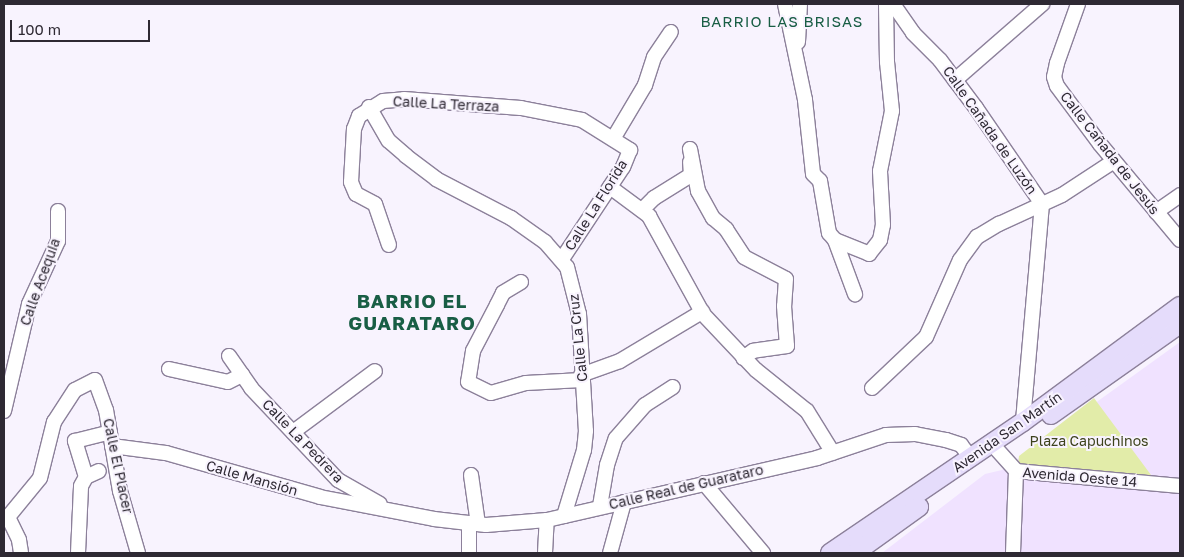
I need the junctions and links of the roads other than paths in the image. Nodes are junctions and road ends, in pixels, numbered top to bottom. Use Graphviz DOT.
graph roads {
  1 [pos="785,4"];
  2 [pos="800,4"];
  3 [pos="886,4"];
  4 [pos="893,4"];
  5 [pos="1042,4"];
  6 [pos="1078,4"];
  7 [pos="671,32"];
  8 [pos="797,58"];
  9 [pos="955,80"];
  10 [pos="369,107"];
  11 [pos="613,139"];
  12 [pos="630,150"];
  13 [pos="1114,160"];
  14 [pos="610,187"];
  15 [pos="1180,195"];
  16 [pos="1042,204"];
  17 [pos="642,210"];
  18 [pos="58,211"];
  19 [pos="1156,212"];
  20 [pos="835,240"];
  21 [pos="1180,240"];
  22 [pos="390,245"];
  23 [pos="562,259"];
  24 [pos="521,282"];
  25 [pos="855,294"];
  26 [pos="1180,306"];
  27 [pos="702,312"];
  28 [pos="1180,324"];
  29 [pos="229,356"];
  30 [pos="743,358"];
  31 [pos="169,369"];
  32 [pos="375,371"];
  33 [pos="242,376"];
  34 [pos="582,377"];
  35 [pos="673,386"];
  36 [pos="872,388"];
  37 [pos="4,411"];
  38 [pos="1023,422"];
  39 [pos="293,432"];
  40 [pos="111,439"];
  41 [pos="995,447"];
  42 [pos="833,453"];
  43 [pos="970,458"];
  44 [pos="99,471"];
  45 [pos="1016,471"];
  46 [pos="471,475"];
  47 [pos="86,478"];
  48 [pos="704,483"];
  49 [pos="1180,486"];
  50 [pos="624,502"];
  51 [pos="600,506"];
  52 [pos="391,511"];
  53 [pos="564,516"];
  54 [pos="6,517"];
  55 [pos="547,520"];
  56 [pos="474,524"];
  57 [pos="21,553"];
  58 [pos="78,553"];
  59 [pos="138,553"];
  60 [pos="469,553"];
  61 [pos="545,553"];
  62 [pos="610,553"];
  63 [pos="762,553"];
  64 [pos="830,553"];
  65 [pos="854,553"];
  66 [pos="1013,553"];
  1 -- 8 [label="street"];
  2 -- 8 [label="street"];
  3 -- 20 [label="street"];
  4 -- 9 [label="street, Calle Cañada de Luzón"];
  5 -- 9 [label="street"];
  6 -- 13 [label="street, Calle Cañada de Jesús"];
  7 -- 11 [label="street"];
  8 -- 20 [label="street"];
  9 -- 16 [label="street, Calle Cañada de Luzón"];
  10 -- 11 [label="street, Calle La Terraza"];
  10 -- 22 [label="street"];
  10 -- 23 [label="street, Calle La Cruz"];
  11 -- 12 [label="street, Calle La Terraza"];
  12 -- 14 [label="street, Calle La Florida"];
  13 -- 16 [label="street"];
  13 -- 19 [label="street, Calle Cañada de Jesús"];
  14 -- 17 [label="street"];
  14 -- 23 [label="street, Calle La Florida"];
  15 -- 19 [label="street"];
  16 -- 36 [label="street"];
  16 -- 38 [label="street, Calle Cañada de Luzón"];
  17 -- 27 [label="street"];
  17 -- 30 [label="street"];
  18 -- 37 [label="street, Calle Acequia"];
  19 -- 21 [label="street, Calle Cañada de Jesús"];
  20 -- 25 [label="street"];
  23 -- 34 [label="street, Calle La Cruz"];
  24 -- 34 [label="street"];
  26 -- 38 [label="main road, Avenida San Martín"];
  27 -- 30 [label="street"];
  27 -- 34 [label="street"];
  28 -- 41 [label="main road, Avenida San Martín"];
  29 -- 33 [label="street, Calle La Pedrera"];
  30 -- 42 [label="street"];
  31 -- 33 [label="street"];
  32 -- 39 [label="street"];
  33 -- 39 [label="street, Calle La Pedrera"];
  34 -- 53 [label="street, Calle La Cruz"];
  35 -- 51 [label="street"];
  38 -- 41 [label="main road, Avenida San Martín"];
  39 -- 52 [label="street, Calle La Pedrera"];
  40 -- 47 [label="street"];
  40 -- 52 [label="street, Calle Mansión"];
  40 -- 54 [label="street, Calle El Placer"];
  40 -- 59 [label="street, Calle El Placer"];
  41 -- 43 [label="main road, Avenida San Martín"];
  41 -- 45 [label="street, Avenida Oeste 14"];
  41 -- 65 [label="main road, Avenida San Martín"];
  42 -- 43 [label="street, Calle Real de Guarataro"];
  42 -- 48 [label="street, Calle Real de Guarataro"];
  43 -- 64 [label="main road, Avenida San Martín"];
  44 -- 47 [label="street"];
  45 -- 49 [label="street, Avenida Oeste 14"];
  45 -- 66 [label="street"];
  46 -- 56 [label="street"];
  47 -- 58 [label="street"];
  48 -- 50 [label="street, Calle Real de Guarataro"];
  48 -- 63 [label="street"];
  50 -- 51 [label="street, Calle Real de Guarataro"];
  50 -- 62 [label="street"];
  51 -- 53 [label="street, Calle Real de Guarataro"];
  52 -- 56 [label="street, Calle Real de Guarataro"];
  53 -- 55 [label="street, Calle Real de Guarataro"];
  54 -- 57 [label="street"];
  55 -- 56 [label="street, Calle Real de Guarataro"];
  55 -- 61 [label="street"];
  56 -- 60 [label="street"];
}
